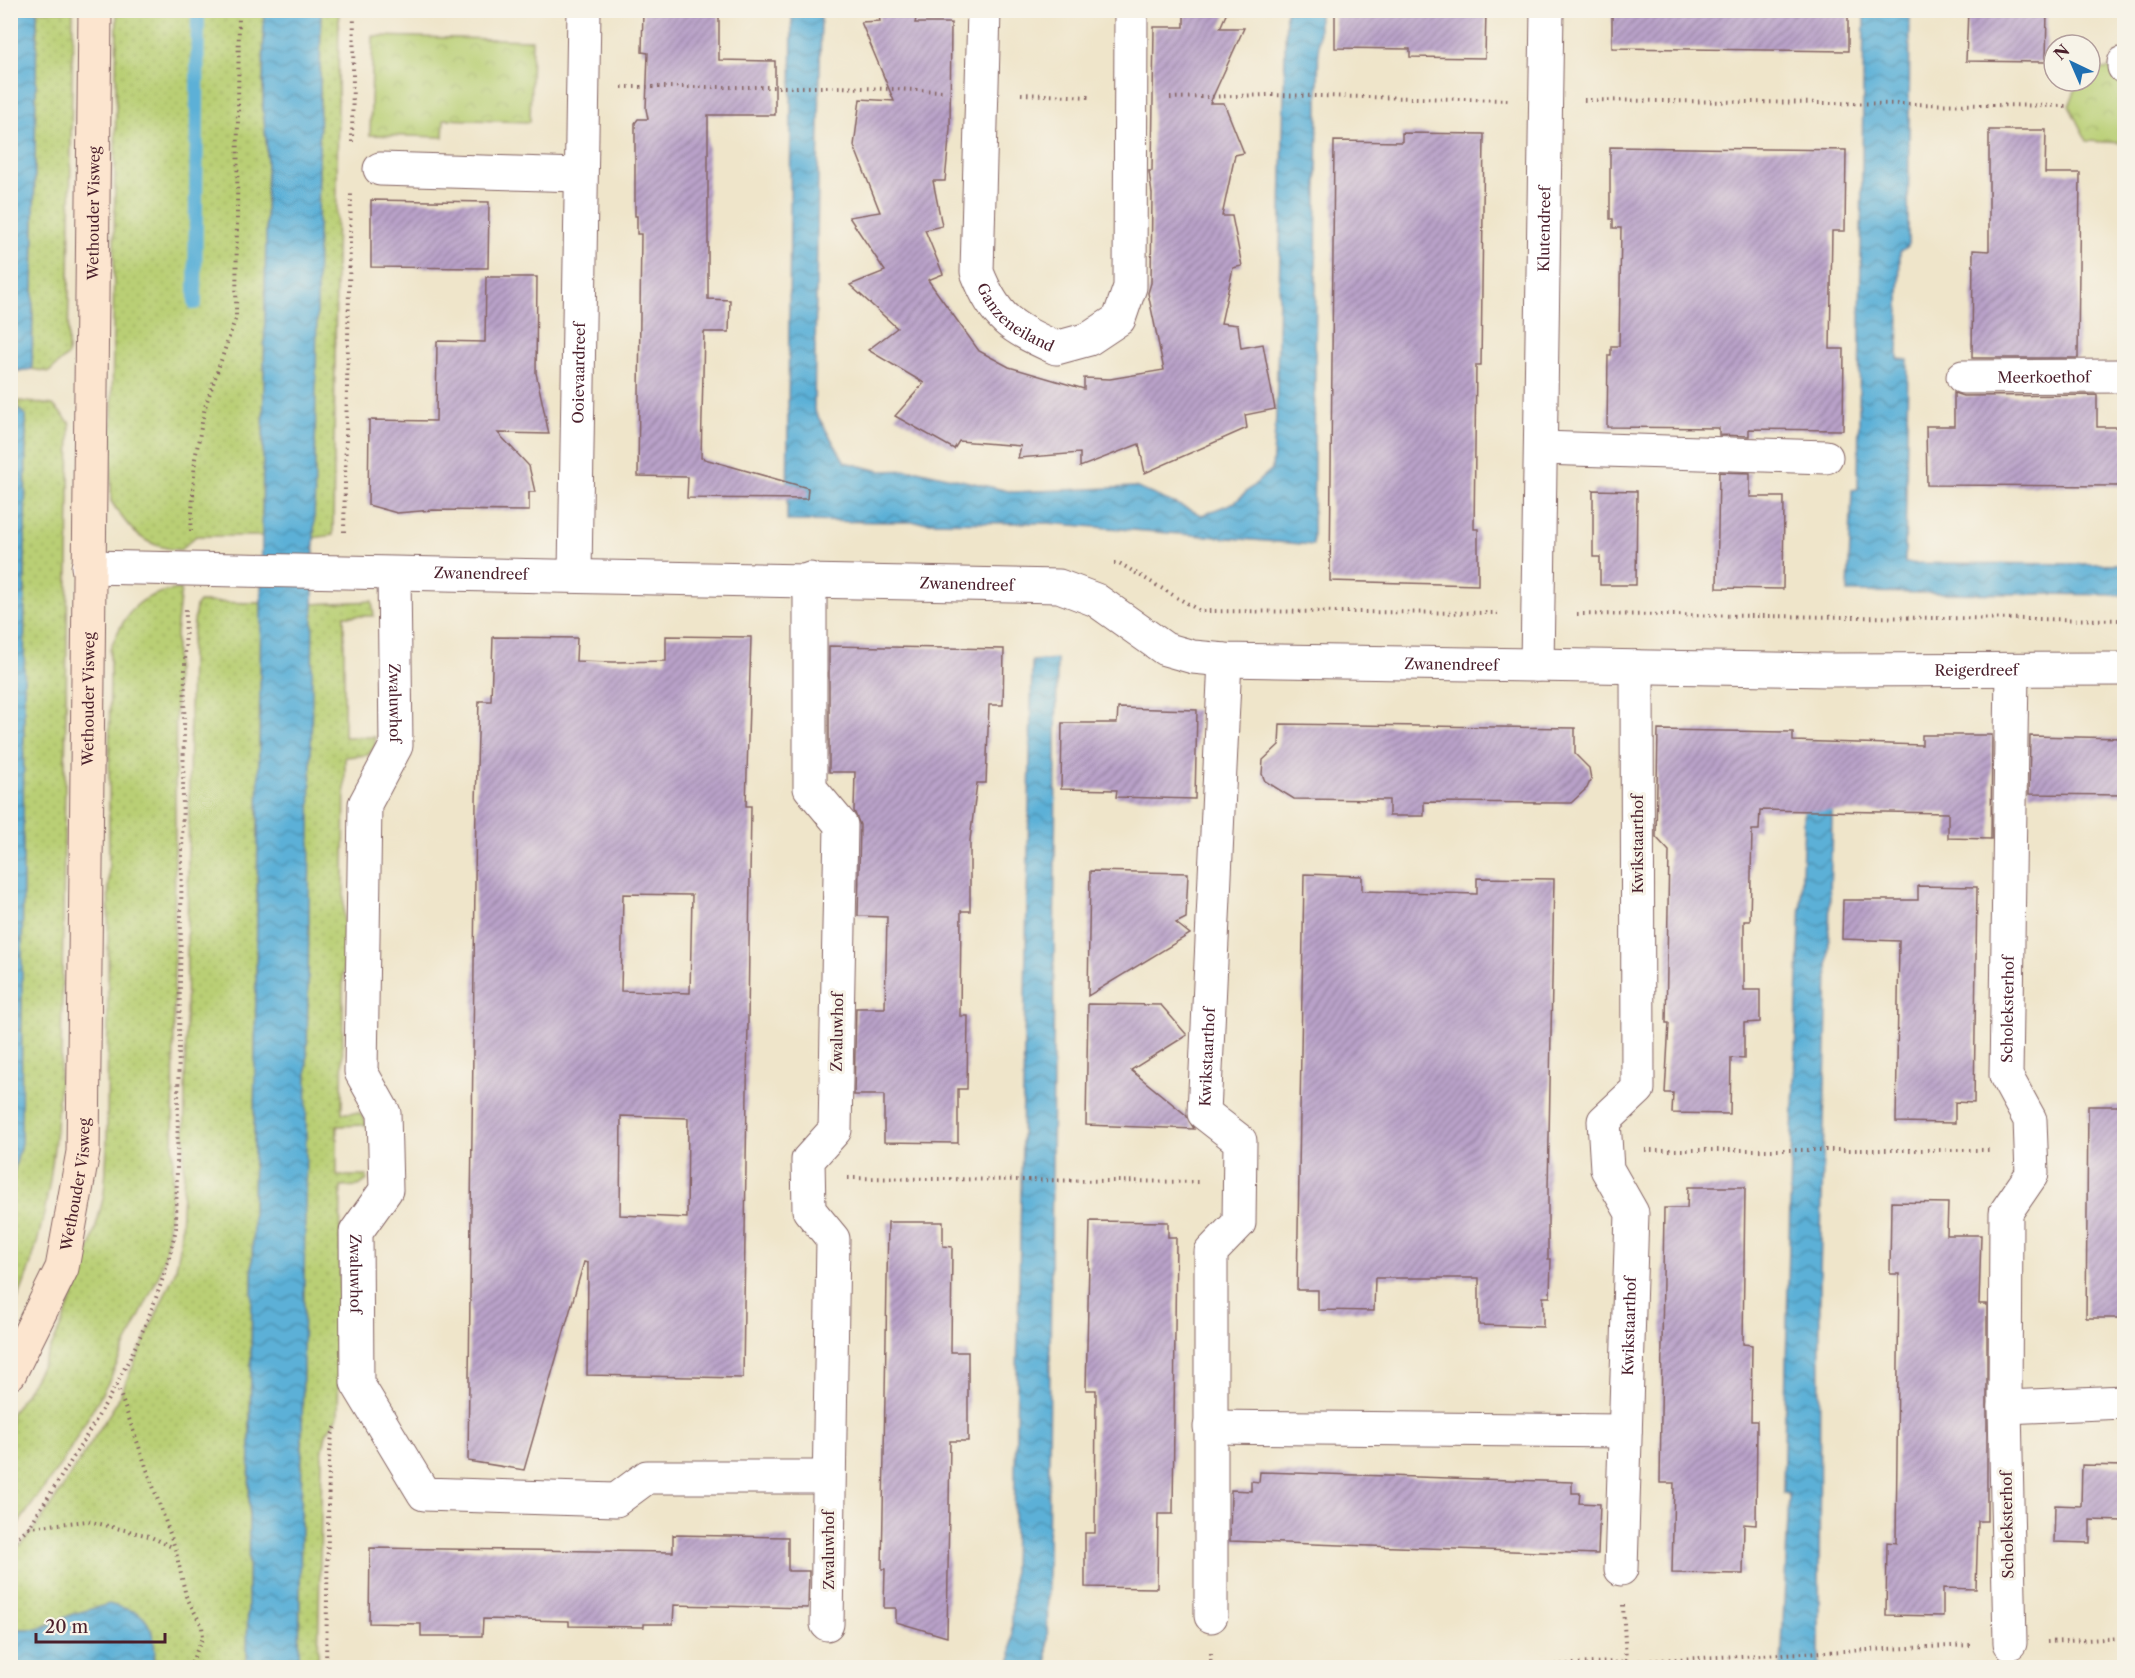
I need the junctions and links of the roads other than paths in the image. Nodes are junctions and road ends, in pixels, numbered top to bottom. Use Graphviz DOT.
graph roads {
  1 [pos="95,10"];
  2 [pos="584,10"];
  3 [pos="984,10"];
  4 [pos="1131,10"];
  5 [pos="1546,10"];
  6 [pos="380,169"];
  7 [pos="580,175"];
  8 [pos="2124,376"];
  9 [pos="1963,377"];
  10 [pos="1541,448"];
  11 [pos="1826,457"];
  12 [pos="88,567"];
  13 [pos="575,573"];
  14 [pos="394,574"];
  15 [pos="810,579"];
  16 [pos="1225,660"];
  17 [pos="1537,665"];
  18 [pos="1637,667"];
  19 [pos="2124,669"];
  20 [pos="1827,670"];
  21 [pos="2012,671"];
  22 [pos="10,1373"];
  23 [pos="2124,1402"];
  24 [pos="2005,1407"];
  25 [pos="1210,1427"];
  26 [pos="1625,1431"];
  27 [pos="828,1477"];
  28 [pos="1621,1569"];
  29 [pos="1211,1616"];
  30 [pos="827,1624"];
  31 [pos="2010,1643"];
  1 -- 12 [label="street, Wethouder Visweg"];
  2 -- 7 [label="street, Ooievaardreef"];
  3 -- 4 [label="street, Ganzeneiland"];
  5 -- 10 [label="street, Klutendreef"];
  6 -- 7 [label="street"];
  7 -- 13 [label="street, Ooievaardreef"];
  8 -- 9 [label="street, Meerkoethof"];
  10 -- 11 [label="street"];
  10 -- 17 [label="street, Klutendreef"];
  12 -- 14 [label="street, Zwanendreef"];
  12 -- 22 [label="street, Wethouder Visweg"];
  13 -- 14 [label="street, Zwanendreef"];
  13 -- 15 [label="street, Zwanendreef"];
  14 -- 27 [label="street, Zwaluwhof"];
  15 -- 16 [label="street, Zwanendreef"];
  15 -- 27 [label="street, Zwaluwhof"];
  16 -- 17 [label="street, Zwanendreef"];
  16 -- 25 [label="street, Kwikstaarthof"];
  17 -- 18 [label="street, Zwanendreef"];
  18 -- 20 [label="street, Zwanendreef"];
  18 -- 26 [label="street, Kwikstaarthof"];
  19 -- 21 [label="street, Reigerdreef"];
  20 -- 21 [label="street, Reigerdreef"];
  21 -- 24 [label="street, Scholeksterhof"];
  23 -- 24 [label="street"];
  24 -- 31 [label="street, Scholeksterhof"];
  25 -- 26 [label="street"];
  25 -- 29 [label="street, Kwikstaarthof"];
  26 -- 28 [label="street, Kwikstaarthof"];
  27 -- 30 [label="street, Zwaluwhof"];
}
